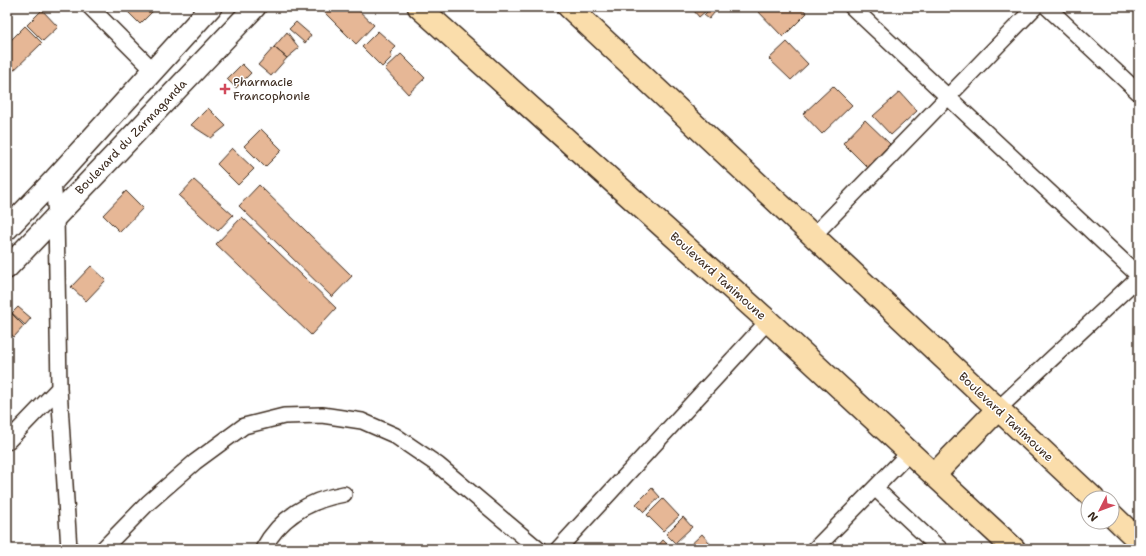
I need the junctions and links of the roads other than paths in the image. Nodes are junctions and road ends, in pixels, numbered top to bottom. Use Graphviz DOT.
graph roads {
  1 [pos="90,7"];
  2 [pos="211,7"];
  3 [pos="255,7"];
  4 [pos="419,7"];
  5 [pos="569,7"];
  6 [pos="852,7"];
  7 [pos="1035,7"];
  8 [pos="1047,7"];
  9 [pos="154,71"];
  10 [pos="1139,92"];
  11 [pos="948,96"];
  12 [pos="53,181"];
  13 [pos="56,216"];
  14 [pos="7,229"];
  15 [pos="813,236"];
  16 [pos="7,268"];
  17 [pos="1139,276"];
  18 [pos="768,322"];
  19 [pos="59,388"];
  20 [pos="998,409"];
  21 [pos="7,442"];
  22 [pos="909,453"];
  23 [pos="934,474"];
  24 [pos="875,488"];
  25 [pos="1084,490"];
  26 [pos="344,494"];
  27 [pos="1120,522"];
  28 [pos="1139,540"];
  29 [pos="70,549"];
  30 [pos="103,549"];
  31 [pos="263,549"];
  32 [pos="538,549"];
  33 [pos="558,549"];
  34 [pos="815,549"];
  35 [pos="940,549"];
  36 [pos="1014,549"];
  1 -- 9 [label="street"];
  2 -- 9 [label="main road"];
  3 -- 13 [label="main road, Boulevard du Zarmaganda"];
  4 -- 18 [label="main road, Boulevard Tanimoune"];
  5 -- 15 [label="main road, Boulevard Tanimoune"];
  6 -- 11 [label="street"];
  7 -- 11 [label="street"];
  8 -- 10 [label="street"];
  9 -- 12 [label="main road"];
  11 -- 15 [label="street"];
  11 -- 17 [label="street"];
  12 -- 13 [label="street"];
  12 -- 14 [label="main road"];
  13 -- 16 [label="main road, Boulevard du Zarmaganda"];
  13 -- 19 [label="street"];
  15 -- 20 [label="main road, Boulevard Tanimoune"];
  17 -- 20 [label="street"];
  18 -- 22 [label="main road, Boulevard Tanimoune"];
  18 -- 33 [label="street"];
  19 -- 21 [label="street"];
  19 -- 29 [label="street"];
  20 -- 23 [label="main road"];
  20 -- 25 [label="main road, Boulevard Tanimoune"];
  22 -- 23 [label="main road, Boulevard Tanimoune"];
  22 -- 24 [label="street"];
  23 -- 36 [label="main road, Boulevard Tanimoune"];
  24 -- 34 [label="street"];
  24 -- 35 [label="street"];
  26 -- 31 [label="street"];
  27 -- 28 [label="main road"];
  30 -- 32 [label="street"];
}
